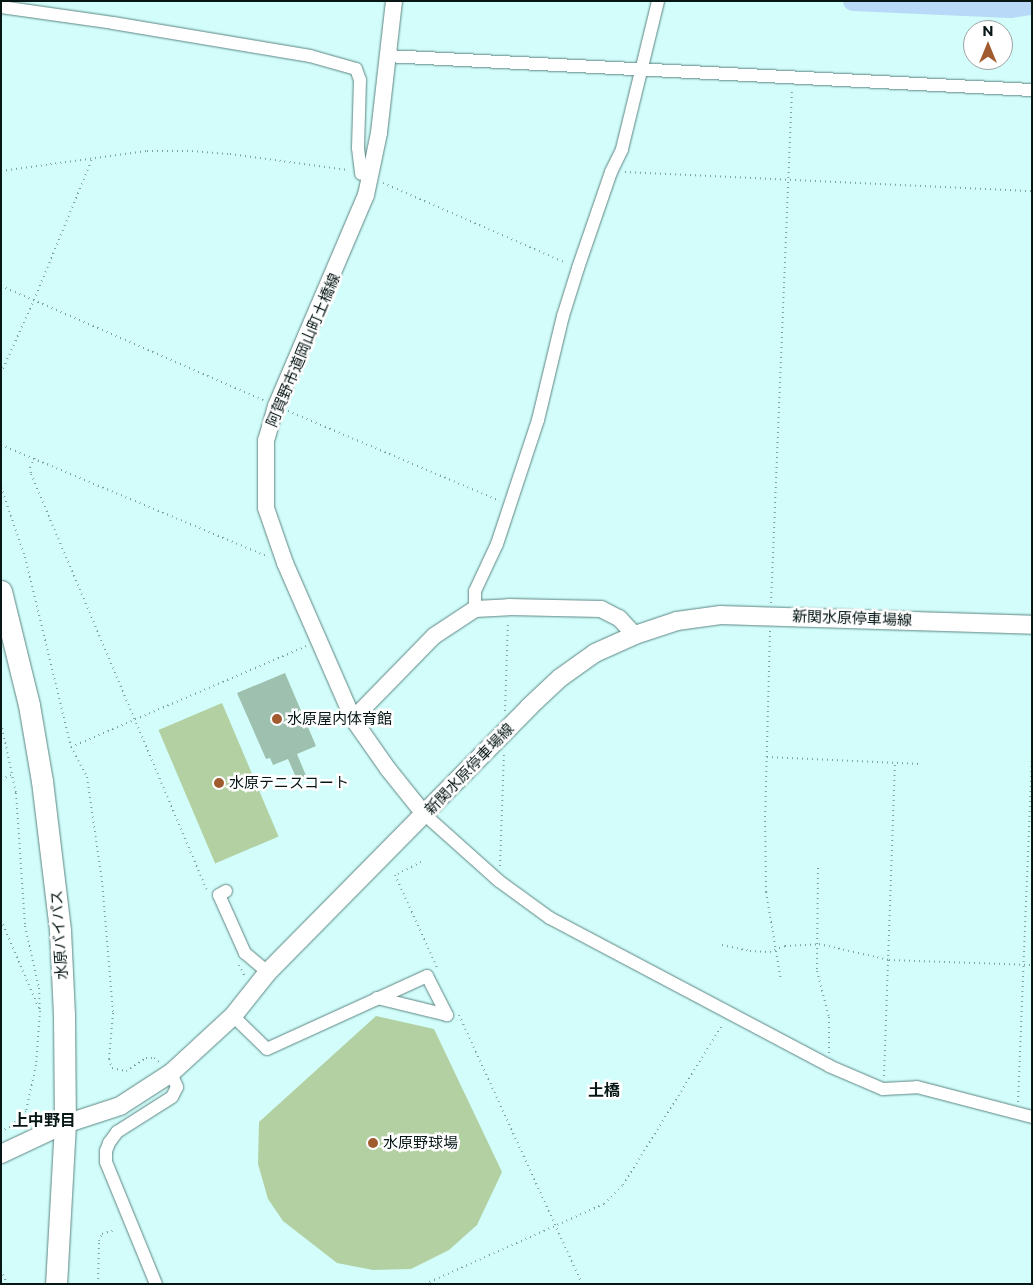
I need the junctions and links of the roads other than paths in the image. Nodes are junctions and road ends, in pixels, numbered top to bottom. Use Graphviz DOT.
graph roads {
  1 [pos="394,1"];
  2 [pos="658,1"];
  3 [pos="1,7"];
  4 [pos="388,49"];
  5 [pos="642,67"];
  6 [pos="1032,90"];
  7 [pos="365,176"];
  8 [pos="1,591"];
  9 [pos="475,609"];
  10 [pos="1032,624"];
  11 [pos="635,635"];
  12 [pos="353,720"];
  13 [pos="424,814"];
  14 [pos="226,891"];
  15 [pos="268,972"];
  16 [pos="378,998"];
  17 [pos="233,1016"];
  18 [pos="170,1073"];
  19 [pos="1032,1117"];
  20 [pos="65,1124"];
  21 [pos="1,1154"];
  22 [pos="56,1284"];
  23 [pos="156,1284"];
  1 -- 4 [label="street, 阿賀野市道岡山町土橋線"];
  2 -- 5 [label="street"];
  3 -- 7 [label="street"];
  4 -- 5 [label="street"];
  4 -- 7 [label="street, 阿賀野市道岡山町土橋線"];
  5 -- 6 [label="street"];
  5 -- 9 [label="street"];
  7 -- 12 [label="street, 阿賀野市道岡山町土橋線"];
  8 -- 20 [label="highway, 水原バイパス"];
  9 -- 11 [label="street"];
  9 -- 12 [label="street"];
  10 -- 11 [label="main road, 新関水原停車場線"];
  11 -- 13 [label="main road, 新関水原停車場線"];
  12 -- 13 [label="street, 阿賀野市道岡山町土橋線"];
  13 -- 15 [label="main road, 新関水原停車場線"];
  13 -- 19 [label="street"];
  14 -- 15 [label="street"];
  15 -- 17 [label="main road, 新関水原停車場線"];
  16 -- 16 [label="street"];
  16 -- 17 [label="street"];
  17 -- 18 [label="main road, 新関水原停車場線"];
  18 -- 20 [label="main road, 新関水原停車場線"];
  18 -- 23 [label="street"];
  20 -- 21 [label="main road, 新関水原停車場線"];
  20 -- 22 [label="highway, 水原バイパス"];
}
